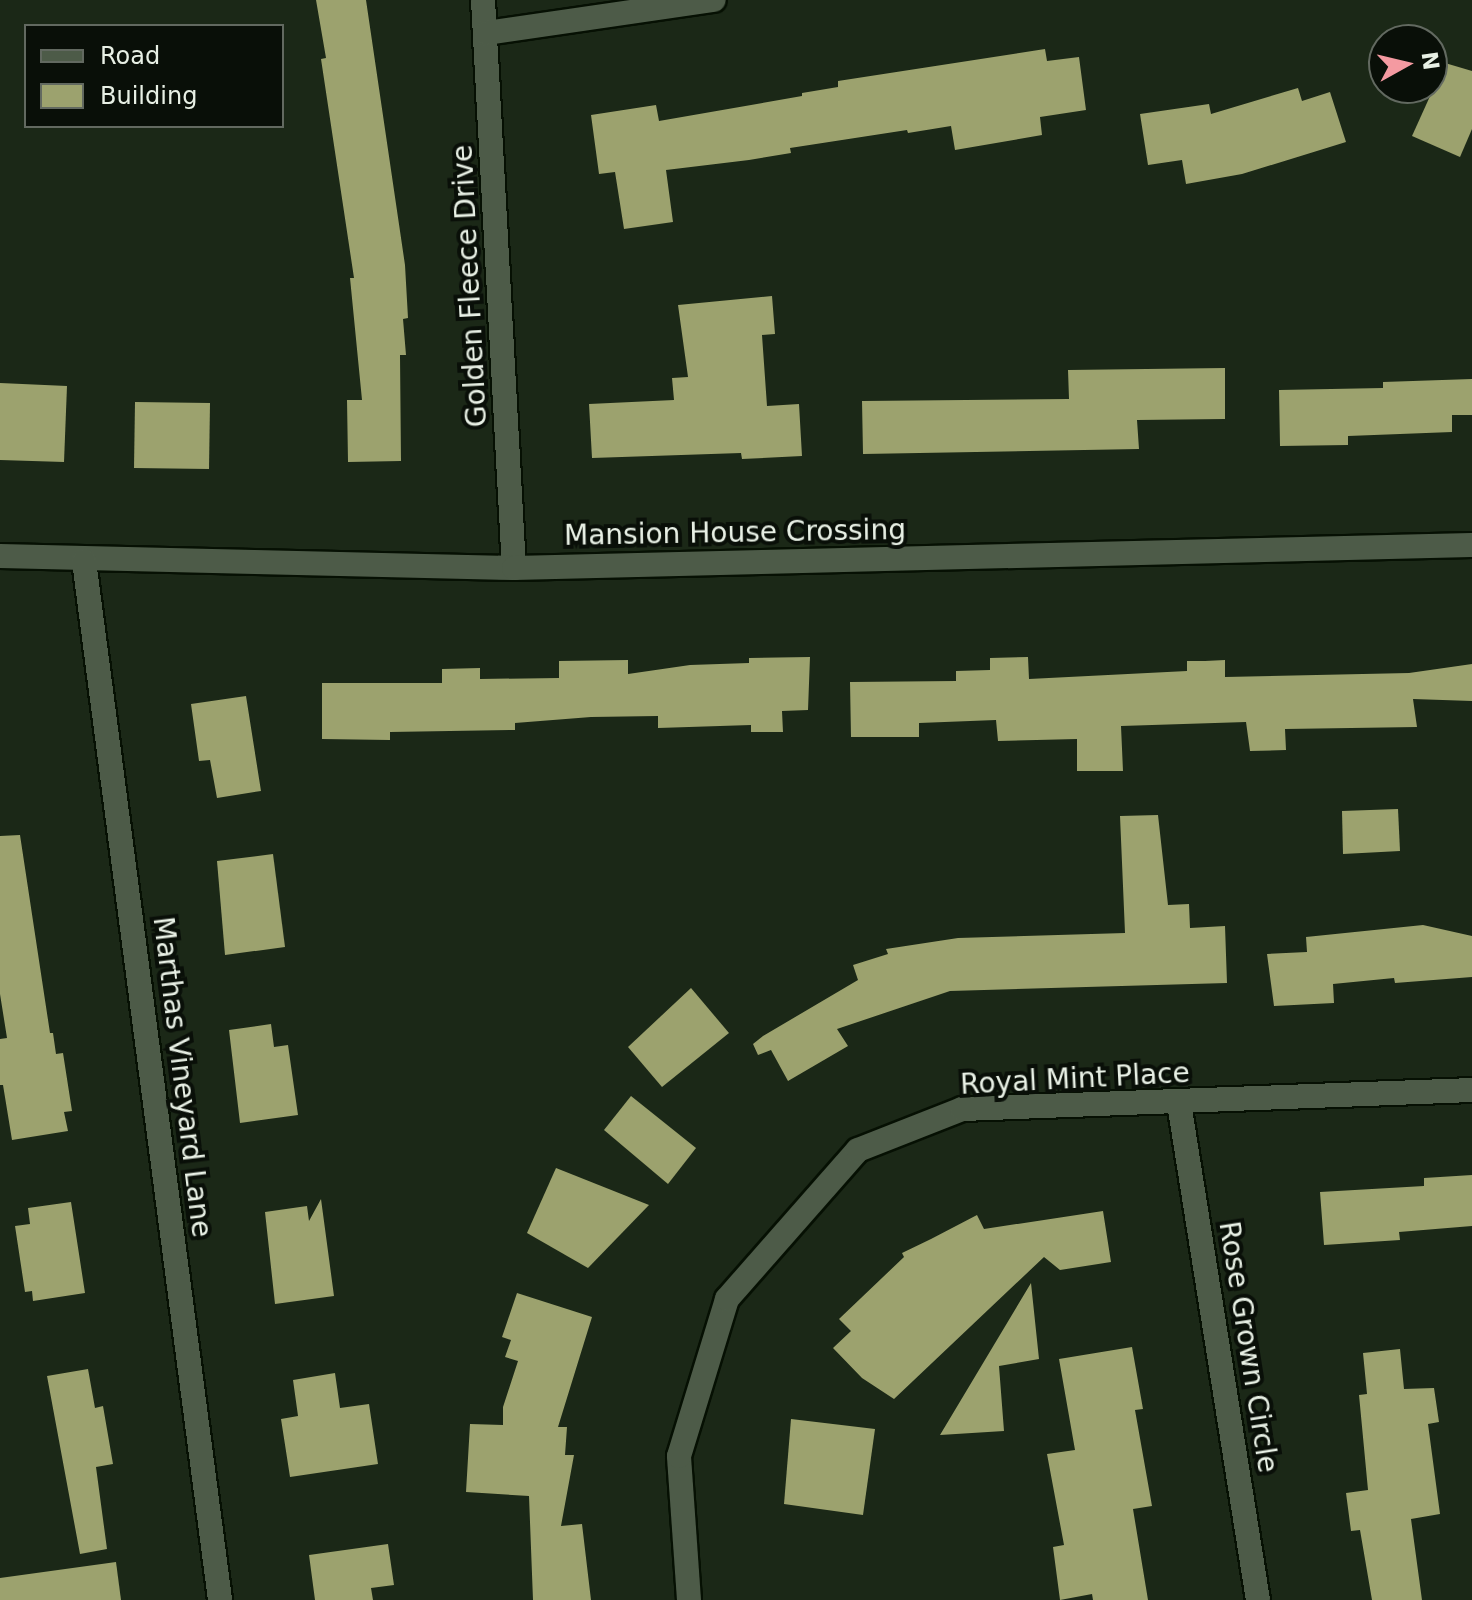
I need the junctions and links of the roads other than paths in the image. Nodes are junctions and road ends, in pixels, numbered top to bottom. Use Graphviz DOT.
graph roads {
  1 [pos="483,0"];
  2 [pos="714,0"];
  3 [pos="487,33"];
  4 [pos="1472,545"];
  5 [pos="0,556"];
  6 [pos="84,561"];
  7 [pos="514,568"];
  8 [pos="1472,1090"];
  9 [pos="1179,1103"];
  10 [pos="220,1600"];
  11 [pos="689,1600"];
  12 [pos="1258,1600"];
  1 -- 3 [label="street, Golden Fleece Drive"];
  2 -- 3 [label="street"];
  3 -- 7 [label="street, Golden Fleece Drive"];
  4 -- 7 [label="street, Mansion House Crossing"];
  5 -- 6 [label="street, Mansion House Crossing"];
  6 -- 7 [label="street, Mansion House Crossing"];
  6 -- 10 [label="street, Marthas Vineyard Lane"];
  8 -- 9 [label="street, Royal Mint Place"];
  9 -- 11 [label="street, Royal Mint Place"];
  9 -- 12 [label="street, Rose Grown Circle"];
}
